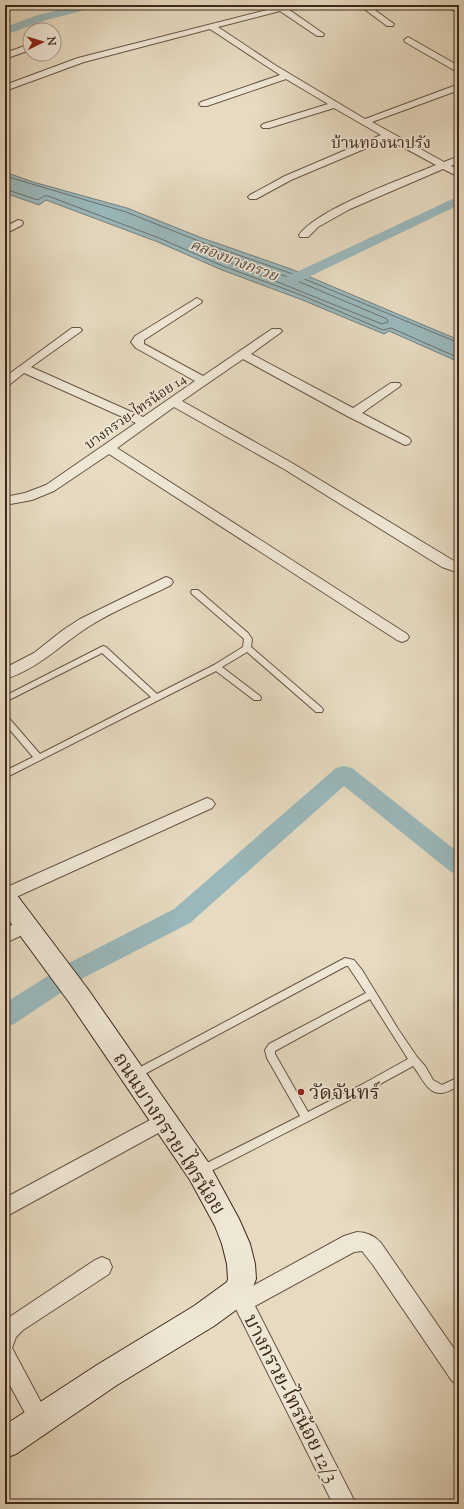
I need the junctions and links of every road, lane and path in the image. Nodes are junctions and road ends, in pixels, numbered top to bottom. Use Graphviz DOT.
graph roads {
  1 [pos="295,5"];
  2 [pos="364,5"];
  3 [pos="279,7"];
  4 [pos="390,24"];
  5 [pos="212,27"];
  6 [pos="320,34"];
  7 [pos="408,40"];
  8 [pos="22,50"];
  9 [pos="5,56"];
  10 [pos="459,70"];
  11 [pos="286,76"];
  12 [pos="459,87"];
  13 [pos="5,88"];
  14 [pos="204,104"];
  15 [pos="335,105"];
  16 [pos="364,122"];
  17 [pos="266,126"];
  18 [pos="388,136"];
  19 [pos="459,159"];
  20 [pos="443,166"];
  21 [pos="459,174"];
  22 [pos="253,197"];
  23 [pos="18,223"];
  24 [pos="5,231"];
  25 [pos="304,235"];
  26 [pos="197,301"];
  27 [pos="76,330"];
  28 [pos="276,331"];
  29 [pos="243,354"];
  30 [pos="23,368"];
  31 [pos="203,381"];
  32 [pos="5,383"];
  33 [pos="395,385"];
  34 [pos="174,402"];
  35 [pos="353,414"];
  36 [pos="144,422"];
  37 [pos="405,441"];
  38 [pos="109,448"];
  39 [pos="5,501"];
  40 [pos="453,566"];
  41 [pos="166,582"];
  42 [pos="195,592"];
  43 [pos="402,637"];
  44 [pos="247,648"];
  45 [pos="217,667"];
  46 [pos="5,674"];
  47 [pos="156,698"];
  48 [pos="258,698"];
  49 [pos="5,699"];
  50 [pos="319,710"];
  51 [pos="5,719"];
  52 [pos="39,758"];
  53 [pos="5,775"];
  54 [pos="207,804"];
  55 [pos="5,896"];
  56 [pos="25,926"];
  57 [pos="5,936"];
  58 [pos="372,994"];
  59 [pos="414,1060"];
  60 [pos="133,1076"];
  61 [pos="459,1081"];
  62 [pos="306,1117"];
  63 [pos="165,1120"];
  64 [pos="199,1171"];
  65 [pos="5,1208"];
  66 [pos="102,1267"];
  67 [pos="240,1297"];
  68 [pos="5,1340"];
  69 [pos="5,1355"];
  70 [pos="459,1374"];
  71 [pos="39,1419"];
  72 [pos="5,1443"];
  73 [pos="342,1503"];
  1 -- 3 [label="street"];
  2 -- 4 [label="street"];
  3 -- 5 [label="street"];
  3 -- 6 [label="street"];
  5 -- 11 [label="street"];
  5 -- 13 [label="street"];
  7 -- 10 [label="street"];
  8 -- 9 [label="street"];
  11 -- 14 [label="street"];
  11 -- 15 [label="street"];
  12 -- 16 [label="street"];
  15 -- 16 [label="street"];
  15 -- 17 [label="street"];
  16 -- 18 [label="street"];
  18 -- 20 [label="street"];
  18 -- 22 [label="street"];
  19 -- 20 [label="street"];
  20 -- 21 [label="street"];
  20 -- 25 [label="street"];
  23 -- 24 [label="street"];
  26 -- 31 [label="street"];
  27 -- 30 [label="street"];
  28 -- 29 [label="street, บางกรวย-ไทรน้อย 14"];
  29 -- 31 [label="street, บางกรวย-ไทรน้อย 14"];
  29 -- 35 [label="street"];
  30 -- 32 [label="street"];
  30 -- 36 [label="street"];
  31 -- 34 [label="street, บางกรวย-ไทรน้อย 14"];
  33 -- 35 [label="street"];
  34 -- 36 [label="street, บางกรวย-ไทรน้อย 14"];
  34 -- 40 [label="street"];
  35 -- 37 [label="street"];
  36 -- 38 [label="street, บางกรวย-ไทรน้อย 14"];
  38 -- 39 [label="street, บางกรวย-ไทรน้อย 14"];
  38 -- 43 [label="street"];
  41 -- 46 [label="street"];
  42 -- 44 [label="lane"];
  44 -- 45 [label="lane"];
  44 -- 50 [label="lane"];
  45 -- 47 [label="lane"];
  45 -- 48 [label="lane"];
  47 -- 49 [label="lane"];
  47 -- 52 [label="lane"];
  51 -- 52 [label="lane"];
  52 -- 53 [label="lane"];
  54 -- 55 [label="street"];
  55 -- 56 [label="main road, ถนนบางกรวย-ไทรน้อย"];
  56 -- 57 [label="street"];
  56 -- 60 [label="main road, ถนนบางกรวย-ไทรน้อย"];
  58 -- 59 [label="lane"];
  58 -- 60 [label="lane"];
  58 -- 62 [label="lane"];
  59 -- 61 [label="lane"];
  59 -- 62 [label="lane"];
  60 -- 63 [label="main road, ถนนบางกรวย-ไทรน้อย"];
  62 -- 64 [label="lane"];
  63 -- 64 [label="main road, ถนนบางกรวย-ไทรน้อย"];
  63 -- 65 [label="street"];
  64 -- 67 [label="main road, ถนนบางกรวย-ไทรน้อย"];
  66 -- 68 [label="street"];
  67 -- 70 [label="street"];
  67 -- 71 [label="main road"];
  67 -- 73 [label="street, บางกรวย-ไทรน้อย 12/3"];
  69 -- 71 [label="street"];
  71 -- 72 [label="main road"];
}
